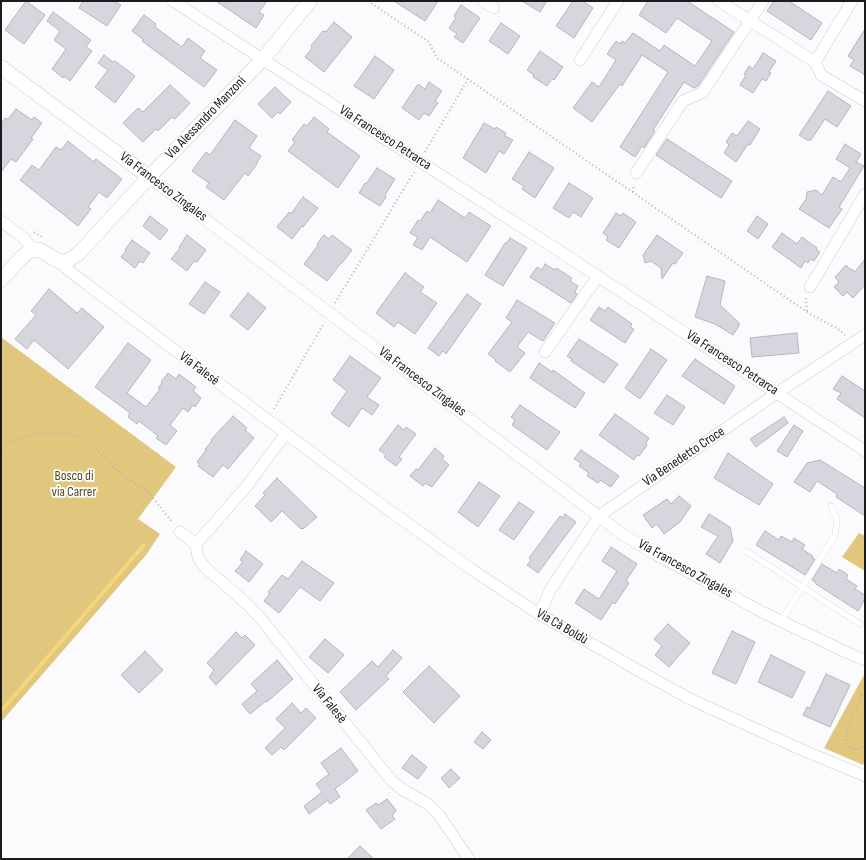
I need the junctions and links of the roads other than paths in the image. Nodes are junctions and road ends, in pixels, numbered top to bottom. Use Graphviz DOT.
graph roads {
  1 [pos="173,1"];
  2 [pos="310,1"];
  3 [pos="484,1"];
  4 [pos="618,1"];
  5 [pos="719,1"];
  6 [pos="763,1"];
  7 [pos="852,1"];
  8 [pos="494,8"];
  9 [pos="750,20"];
  10 [pos="263,59"];
  11 [pos="580,60"];
  12 [pos="815,62"];
  13 [pos="1,67"];
  14 [pos="865,102"];
  15 [pos="636,173"];
  16 [pos="149,177"];
  17 [pos="865,194"];
  18 [pos="1,221"];
  19 [pos="33,250"];
  20 [pos="61,262"];
  21 [pos="598,276"];
  22 [pos="1,280"];
  23 [pos="810,287"];
  24 [pos="865,335"];
  25 [pos="545,352"];
  26 [pos="778,393"];
  27 [pos="286,433"];
  28 [pos="865,450"];
  29 [pos="831,506"];
  30 [pos="599,516"];
  31 [pos="180,532"];
  32 [pos="196,544"];
  33 [pos="746,551"];
  34 [pos="802,587"];
  35 [pos="539,614"];
  36 [pos="780,621"];
  37 [pos="860,624"];
  38 [pos="865,660"];
  39 [pos="865,776"];
  40 [pos="469,859"];
  1 -- 10 [label="street, Via Francesco Petrarca"];
  2 -- 10 [label="street, Via Alessandro Manzoni"];
  3 -- 8 [label="street"];
  4 -- 11 [label="street"];
  5 -- 9 [label="street"];
  6 -- 9 [label="street"];
  7 -- 12 [label="street"];
  9 -- 12 [label="street"];
  9 -- 15 [label="street"];
  10 -- 16 [label="street, Via Alessandro Manzoni"];
  10 -- 21 [label="street, Via Francesco Petrarca"];
  12 -- 14 [label="street"];
  13 -- 16 [label="street, Via Francesco Zingales"];
  16 -- 20 [label="street, Via Alessandro Manzoni"];
  16 -- 30 [label="street, Via Francesco Zingales"];
  17 -- 23 [label="street"];
  18 -- 19 [label="street, Via Falesè"];
  19 -- 20 [label="street, Via Falesè"];
  19 -- 22 [label="street"];
  20 -- 27 [label="street, Via Falesè"];
  21 -- 25 [label="street"];
  21 -- 26 [label="street, Via Francesco Petrarca"];
  24 -- 26 [label="street, Via Benedetto Croce"];
  26 -- 28 [label="street, Via Francesco Petrarca"];
  26 -- 30 [label="street, Via Benedetto Croce"];
  27 -- 32 [label="street"];
  27 -- 35 [label="street, Via Cà Boldù"];
  29 -- 34 [label="lane"];
  30 -- 35 [label="street, Via Benedetto Croce"];
  30 -- 36 [label="street, Via Francesco Zingales"];
  31 -- 32 [label="street"];
  32 -- 40 [label="street, Via Falesè"];
  33 -- 34 [label="lane"];
  34 -- 36 [label="lane"];
  34 -- 37 [label="lane"];
  35 -- 39 [label="street, Via Cà Boldù"];
  36 -- 38 [label="street, Via Francesco Zingales"];
}
